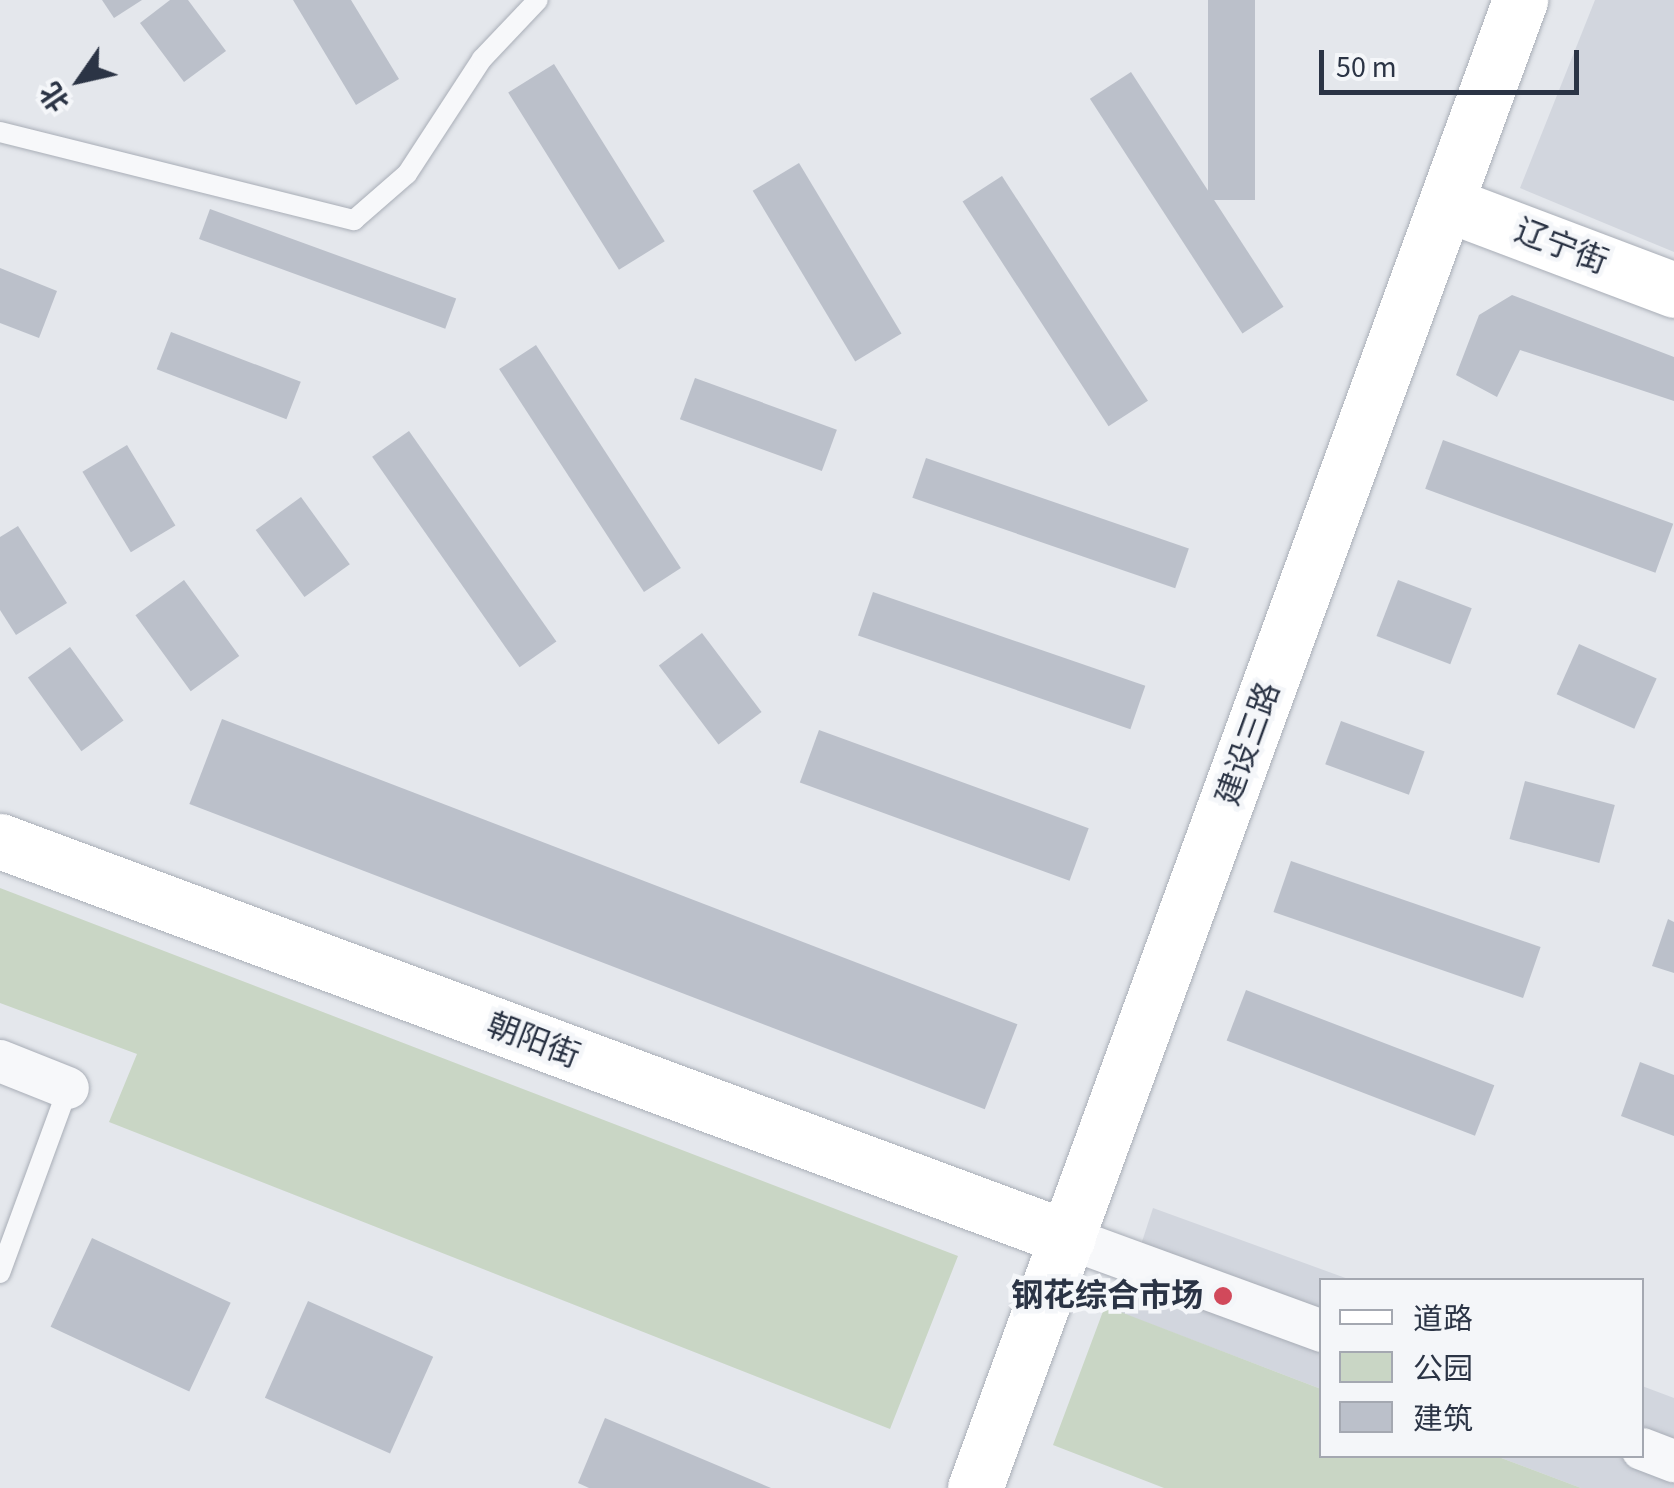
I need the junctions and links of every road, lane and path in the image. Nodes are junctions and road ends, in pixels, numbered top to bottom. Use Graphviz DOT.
graph roads {
  1 [pos="538,0"];
  2 [pos="1520,0"];
  3 [pos="0,132"];
  4 [pos="1448,204"];
  5 [pos="1674,290"];
  6 [pos="0,842"];
  7 [pos="0,1060"];
  8 [pos="68,1088"];
  9 [pos="1068,1238"];
  10 [pos="0,1273"];
  11 [pos="1319,1330"];
  12 [pos="1644,1450"];
  13 [pos="1674,1461"];
  14 [pos="975,1488"];
  1 -- 3 [label="lane"];
  2 -- 4 [label="street, 建设三路"];
  4 -- 5 [label="street, 辽宁街"];
  4 -- 9 [label="street, 建设三路"];
  6 -- 9 [label="street, 朝阳街"];
  7 -- 8 [label="street"];
  8 -- 10 [label="lane"];
  9 -- 11 [label="street"];
  9 -- 14 [label="street, 建设三路"];
  12 -- 13 [label="street"];
}
